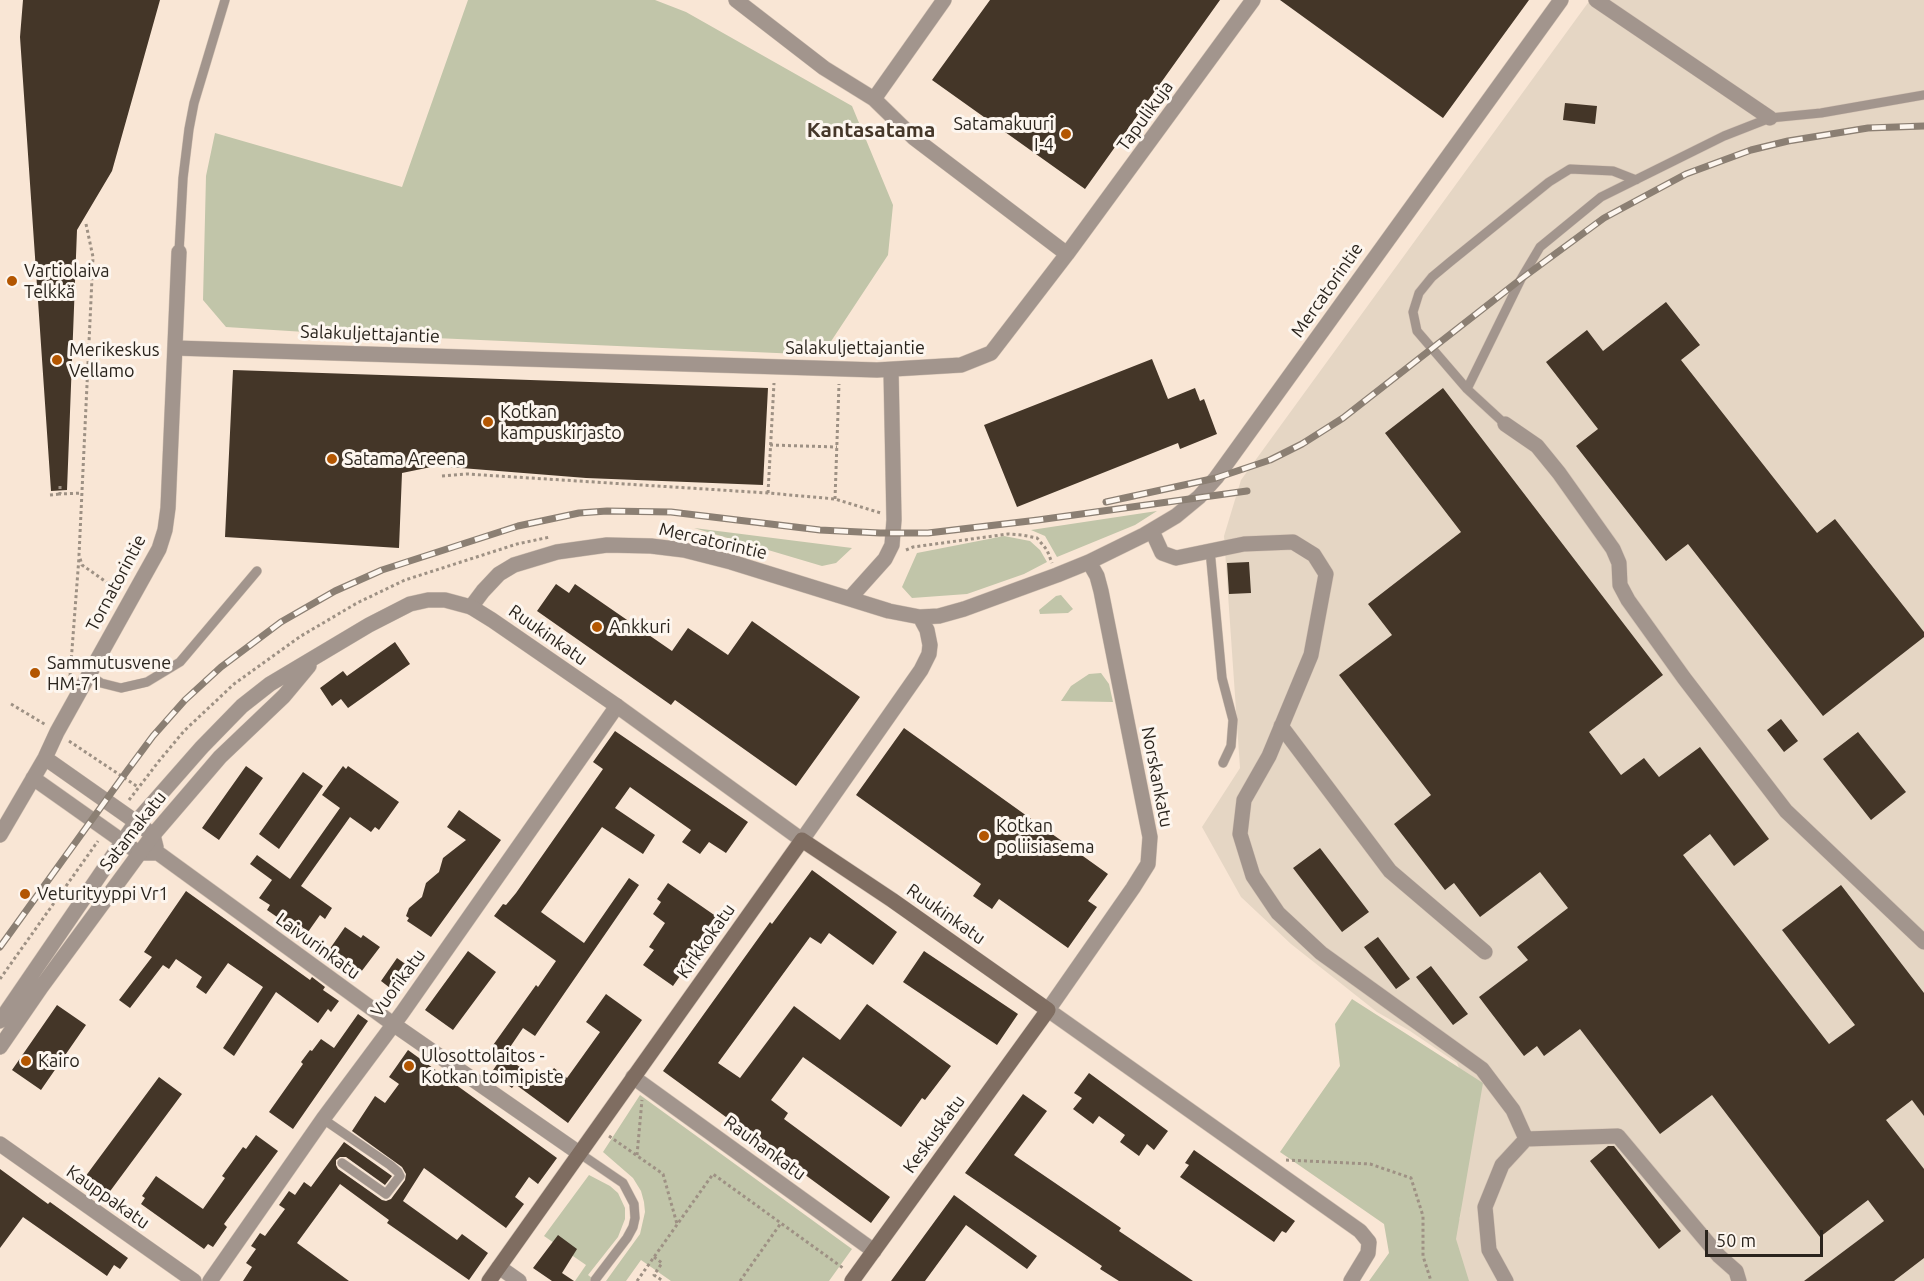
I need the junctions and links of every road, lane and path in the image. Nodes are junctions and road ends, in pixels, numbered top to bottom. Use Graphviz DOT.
graph roads {
  1 [pos="225,0"];
  2 [pos="736,0"];
  3 [pos="944,0"];
  4 [pos="1253,0"];
  5 [pos="1561,0"];
  6 [pos="1596,0"];
  7 [pos="1924,95"];
  8 [pos="874,99"];
  9 [pos="1770,118"];
  10 [pos="1636,180"];
  11 [pos="86,224"];
  12 [pos="179,252"];
  13 [pos="1067,254"];
  14 [pos="175,348"];
  15 [pos="891,370"];
  16 [pos="774,383"];
  17 [pos="839,384"];
  18 [pos="1467,389"];
  19 [pos="1505,424"];
  20 [pos="770,445"];
  21 [pos="837,447"];
  22 [pos="442,476"];
  23 [pos="60,486"];
  24 [pos="82,493"];
  25 [pos="768,493"];
  26 [pos="60,494"];
  27 [pos="50,495"];
  28 [pos="836,499"];
  29 [pos="882,514"];
  30 [pos="1152,531"];
  31 [pos="554,536"];
  32 [pos="1209,550"];
  33 [pos="903,552"];
  34 [pos="79,555"];
  35 [pos="1089,562"];
  36 [pos="257,571"];
  37 [pos="1057,575"];
  38 [pos="850,598"];
  39 [pos="115,602"];
  40 [pos="471,607"];
  41 [pos="920,616"];
  42 [pos="317,656"];
  43 [pos="88,675"];
  44 [pos="70,679"];
  45 [pos="11,704"];
  46 [pos="617,706"];
  47 [pos="1281,726"];
  48 [pos="50,728"];
  49 [pos="45,758"];
  50 [pos="1223,763"];
  51 [pos="33,778"];
  52 [pos="138,788"];
  53 [pos="120,811"];
  54 [pos="136,822"];
  55 [pos="106,830"];
  56 [pos="0,835"];
  57 [pos="153,835"];
  58 [pos="802,840"];
  59 [pos="122,842"];
  60 [pos="139,853"];
  61 [pos="158,853"];
  62 [pos="1924,942"];
  63 [pos="1485,952"];
  64 [pos="0,980"];
  65 [pos="1048,1010"];
  66 [pos="0,1020"];
  67 [pos="393,1024"];
  68 [pos="0,1047"];
  69 [pos="638,1081"];
  70 [pos="323,1119"];
  71 [pos="608,1135"];
  72 [pos="1526,1139"];
  73 [pos="0,1144"];
  74 [pos="579,1154"];
  75 [pos="637,1155"];
  76 [pos="1257,1159"];
  77 [pos="342,1163"];
  78 [pos="781,1223"];
  79 [pos="677,1224"];
  80 [pos="874,1251"];
  81 [pos="654,1257"];
  82 [pos="499,1267"];
  83 [pos="843,1268"];
  84 [pos="1355,1276"];
  85 [pos="595,1280"];
  86 [pos="194,1281"];
  87 [pos="210,1281"];
  88 [pos="489,1281"];
  89 [pos="519,1281"];
  90 [pos="637,1281"];
  91 [pos="663,1281"];
  92 [pos="740,1281"];
  93 [pos="852,1281"];
  94 [pos="1431,1281"];
  95 [pos="1506,1281"];
  96 [pos="1739,1281"];
  1 -- 12 [label="lane"];
  2 -- 8 [label="street"];
  3 -- 8 [label="street"];
  4 -- 13 [label="street, Tapulikuja"];
  5 -- 30 [label="street, Mercatorintie"];
  6 -- 9 [label="street"];
  7 -- 9 [label="lane"];
  8 -- 13 [label="street"];
  9 -- 10 [label="lane"];
  10 -- 18 [label="lane"];
  10 -- 18 [label="lane"];
  11 -- 24 [label="path"];
  12 -- 14 [label="street, Tornatorintie"];
  13 -- 15 [label="street, Salakuljettajantie"];
  14 -- 15 [label="street, Salakuljettajantie"];
  14 -- 43 [label="street, Tornatorintie"];
  15 -- 38 [label="street"];
  16 -- 20 [label="path"];
  17 -- 21 [label="path"];
  18 -- 19 [label="lane"];
  19 -- 62 [label="street"];
  20 -- 21 [label="path"];
  20 -- 25 [label="path"];
  21 -- 28 [label="path"];
  22 -- 25 [label="path"];
  23 -- 26 [label="path"];
  24 -- 26 [label="path"];
  24 -- 34 [label="path"];
  25 -- 28 [label="path"];
  26 -- 27 [label="path"];
  28 -- 29 [label="path"];
  30 -- 32 [label="street"];
  30 -- 35 [label="street, Mercatorintie"];
  31 -- 52 [label="path"];
  32 -- 47 [label="street"];
  32 -- 50 [label="lane"];
  33 -- 37 [label="path"];
  34 -- 39 [label="path"];
  34 -- 44 [label="path"];
  35 -- 37 [label="street, Mercatorintie"];
  35 -- 65 [label="street, Norskankatu"];
  36 -- 43 [label="lane"];
  37 -- 41 [label="street, Mercatorintie"];
  38 -- 40 [label="street, Mercatorintie"];
  38 -- 41 [label="street, Mercatorintie"];
  40 -- 42 [label="street, Satamakatu"];
  40 -- 46 [label="street, Ruukinkatu"];
  41 -- 58 [label="street, Kirkkokatu"];
  42 -- 54 [label="street, Satamakatu"];
  42 -- 57 [label="street, Satamakatu"];
  43 -- 48 [label="street, Tornatorintie"];
  45 -- 48 [label="path"];
  46 -- 58 [label="street, Ruukinkatu"];
  46 -- 67 [label="street, Vuorikatu"];
  47 -- 63 [label="street"];
  47 -- 72 [label="street"];
  48 -- 49 [label="street, Tornatorintie"];
  48 -- 52 [label="path"];
  49 -- 51 [label="street, Tornatorintie"];
  49 -- 53 [label="street"];
  51 -- 55 [label="street"];
  51 -- 56 [label="street, Tornatorintie"];
  52 -- 53 [label="path"];
  53 -- 54 [label="street"];
  54 -- 57 [label="street"];
  54 -- 59 [label="street, Satamakatu"];
  55 -- 59 [label="street"];
  55 -- 64 [label="path"];
  57 -- 60 [label="street, Satamakatu"];
  57 -- 61 [label="street"];
  58 -- 65 [label="main road, Ruukinkatu"];
  58 -- 69 [label="main road, Kirkkokatu"];
  59 -- 60 [label="street"];
  59 -- 66 [label="street, Satamakatu"];
  60 -- 61 [label="street"];
  60 -- 68 [label="street, Satamakatu"];
  61 -- 67 [label="street, Laivurinkatu"];
  65 -- 76 [label="street, Ruukinkatu"];
  65 -- 80 [label="main road, Keskuskatu"];
  67 -- 70 [label="street, Vuorikatu"];
  67 -- 74 [label="street, Laivurinkatu"];
  69 -- 74 [label="main road, Kirkkokatu"];
  69 -- 75 [label="path"];
  69 -- 80 [label="street, Rauhankatu"];
  70 -- 77 [label="lane"];
  70 -- 87 [label="street, Vuorikatu"];
  71 -- 75 [label="path"];
  72 -- 95 [label="street"];
  72 -- 96 [label="street"];
  73 -- 86 [label="street, Kauppakatu"];
  74 -- 82 [label="main road, Kirkkokatu"];
  74 -- 85 [label="lane"];
  75 -- 79 [label="path"];
  76 -- 84 [label="street, Ruukinkatu"];
  76 -- 94 [label="path"];
  78 -- 79 [label="path"];
  78 -- 83 [label="path"];
  78 -- 92 [label="path"];
  79 -- 81 [label="path"];
  80 -- 93 [label="main road, Keskuskatu"];
  81 -- 90 [label="path"];
  81 -- 91 [label="path"];
  82 -- 88 [label="main road, Kirkkokatu"];
  82 -- 89 [label="street"];
}
